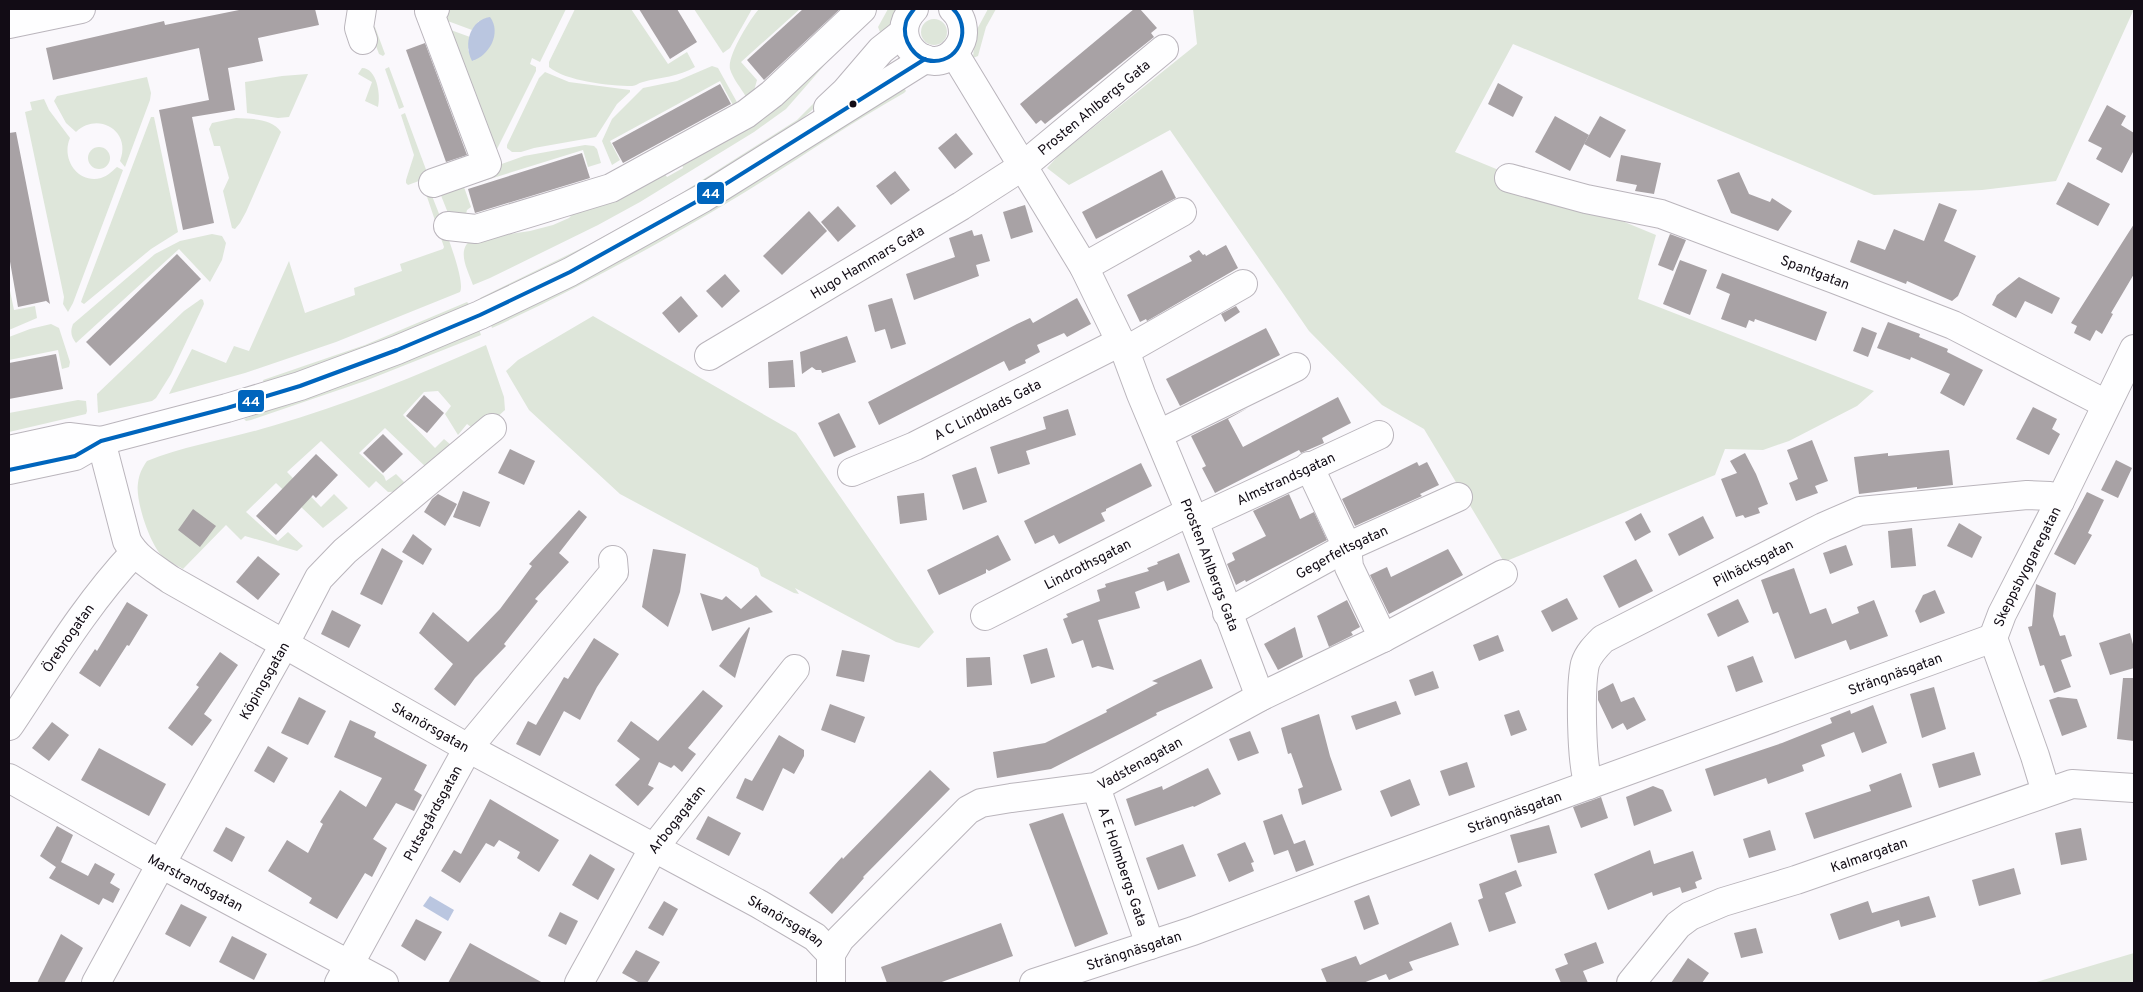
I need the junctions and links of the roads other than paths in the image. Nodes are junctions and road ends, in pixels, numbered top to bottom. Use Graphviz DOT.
graph roads {
  1 [pos="80,9"];
  2 [pos="362,9"];
  3 [pos="428,9"];
  4 [pos="862,9"];
  5 [pos="955,9"];
  6 [pos="909,20"];
  7 [pos="9,24"];
  8 [pos="363,40"];
  9 [pos="1164,49"];
  10 [pos="954,53"];
  11 [pos="925,59"];
  12 [pos="790,142"];
  13 [pos="1023,166"];
  14 [pos="1509,178"];
  15 [pos="433,183"];
  16 [pos="1182,212"];
  17 [pos="448,226"];
  18 [pos="1084,267"];
  19 [pos="1243,284"];
  20 [pos="1122,346"];
  21 [pos="2133,355"];
  22 [pos="709,356"];
  23 [pos="1296,367"];
  24 [pos="2106,404"];
  25 [pos="492,428"];
  26 [pos="1158,434"];
  27 [pos="1379,435"];
  28 [pos="101,441"];
  29 [pos="9,450"];
  30 [pos="1309,466"];
  31 [pos="9,470"];
  32 [pos="852,472"];
  33 [pos="1458,497"];
  34 [pos="2060,500"];
  35 [pos="1192,516"];
  36 [pos="1347,547"];
  37 [pos="134,554"];
  38 [pos="613,560"];
  39 [pos="1503,574"];
  40 [pos="1228,613"];
  41 [pos="985,616"];
  42 [pos="1383,638"];
  43 [pos="1993,638"];
  44 [pos="284,645"];
  45 [pos="795,669"];
  46 [pos="1260,697"];
  47 [pos="9,726"];
  48 [pos="468,748"];
  49 [pos="9,778"];
  50 [pos="1589,785"];
  51 [pos="1096,787"];
  52 [pos="2134,788"];
  53 [pos="2046,792"];
  54 [pos="653,849"];
  55 [pos="161,864"];
  56 [pos="1150,945"];
  57 [pos="831,954"];
  58 [pos="344,974"];
  59 [pos="96,983"];
  60 [pos="384,983"];
  61 [pos="578,983"];
  62 [pos="831,983"];
  63 [pos="1034,983"];
  64 [pos="1631,983"];
  1 -- 7 [label="street"];
  2 -- 8 [label="street"];
  3 -- 15 [label="street"];
  4 -- 17 [label="street"];
  5 -- 10 [label="street"];
  6 -- 11 [label="street"];
  6 -- 12 [label="street"];
  9 -- 13 [label="street, Prosten Ahlbergs Gata"];
  10 -- 11 [label="street"];
  10 -- 13 [label="street, Prosten Ahlbergs Gata"];
  11 -- 12 [label="street"];
  12 -- 28 [label="street"];
  13 -- 18 [label="street, Prosten Ahlbergs Gata"];
  13 -- 22 [label="street, Hugo Hammars Gata"];
  14 -- 24 [label="street, Spantgatan"];
  16 -- 18 [label="street"];
  18 -- 20 [label="street, Prosten Ahlbergs Gata"];
  19 -- 20 [label="street"];
  20 -- 26 [label="street, Prosten Ahlbergs Gata"];
  20 -- 32 [label="street, A C Lindblads Gata"];
  21 -- 24 [label="street, Skeppsbyggaregatan"];
  23 -- 26 [label="street"];
  24 -- 34 [label="street, Skeppsbyggaregatan"];
  25 -- 44 [label="street, Köpingsgatan"];
  26 -- 35 [label="street, Prosten Ahlbergs Gata"];
  27 -- 30 [label="street, Almstrandsgatan"];
  28 -- 29 [label="street"];
  28 -- 31 [label="street"];
  28 -- 37 [label="street"];
  30 -- 35 [label="street, Almstrandsgatan"];
  30 -- 36 [label="street"];
  33 -- 36 [label="street, Gegerfeltsgatan"];
  34 -- 43 [label="street, Skeppsbyggaregatan"];
  34 -- 50 [label="street, Pilhäcksgatan"];
  35 -- 40 [label="street, Prosten Ahlbergs Gata"];
  35 -- 41 [label="street, Lindrothsgatan"];
  36 -- 40 [label="street, Gegerfeltsgatan"];
  36 -- 42 [label="street"];
  37 -- 44 [label="street, Skanörsgatan"];
  37 -- 47 [label="street, Örebrogatan"];
  38 -- 48 [label="street, Putsegårdsgatan"];
  39 -- 42 [label="street, Vadstenagatan"];
  40 -- 46 [label="street, Prosten Ahlbergs Gata"];
  42 -- 46 [label="street, Vadstenagatan"];
  43 -- 50 [label="street, Strängnäsgatan"];
  43 -- 53 [label="street, Skeppsbyggaregatan"];
  44 -- 48 [label="street, Skanörsgatan"];
  44 -- 55 [label="street, Köpingsgatan"];
  45 -- 54 [label="street, Arbogagatan"];
  46 -- 51 [label="street, Vadstenagatan"];
  48 -- 54 [label="street, Skanörsgatan"];
  48 -- 58 [label="street, Putsegårdsgatan"];
  49 -- 55 [label="street, Marstrandsgatan"];
  50 -- 56 [label="street, Strängnäsgatan"];
  51 -- 56 [label="street, A E Holmbergs Gata"];
  51 -- 57 [label="street, Vadstenagatan"];
  52 -- 53 [label="street, Kalmargatan"];
  53 -- 64 [label="street, Kalmargatan"];
  54 -- 57 [label="street, Skanörsgatan"];
  54 -- 61 [label="street, Arbogagatan"];
  55 -- 58 [label="street, Marstrandsgatan"];
  55 -- 59 [label="street, Köpingsgatan"];
  56 -- 63 [label="street, Strängnäsgatan"];
  57 -- 62 [label="street"];
  58 -- 60 [label="street, Marstrandsgatan"];
}
